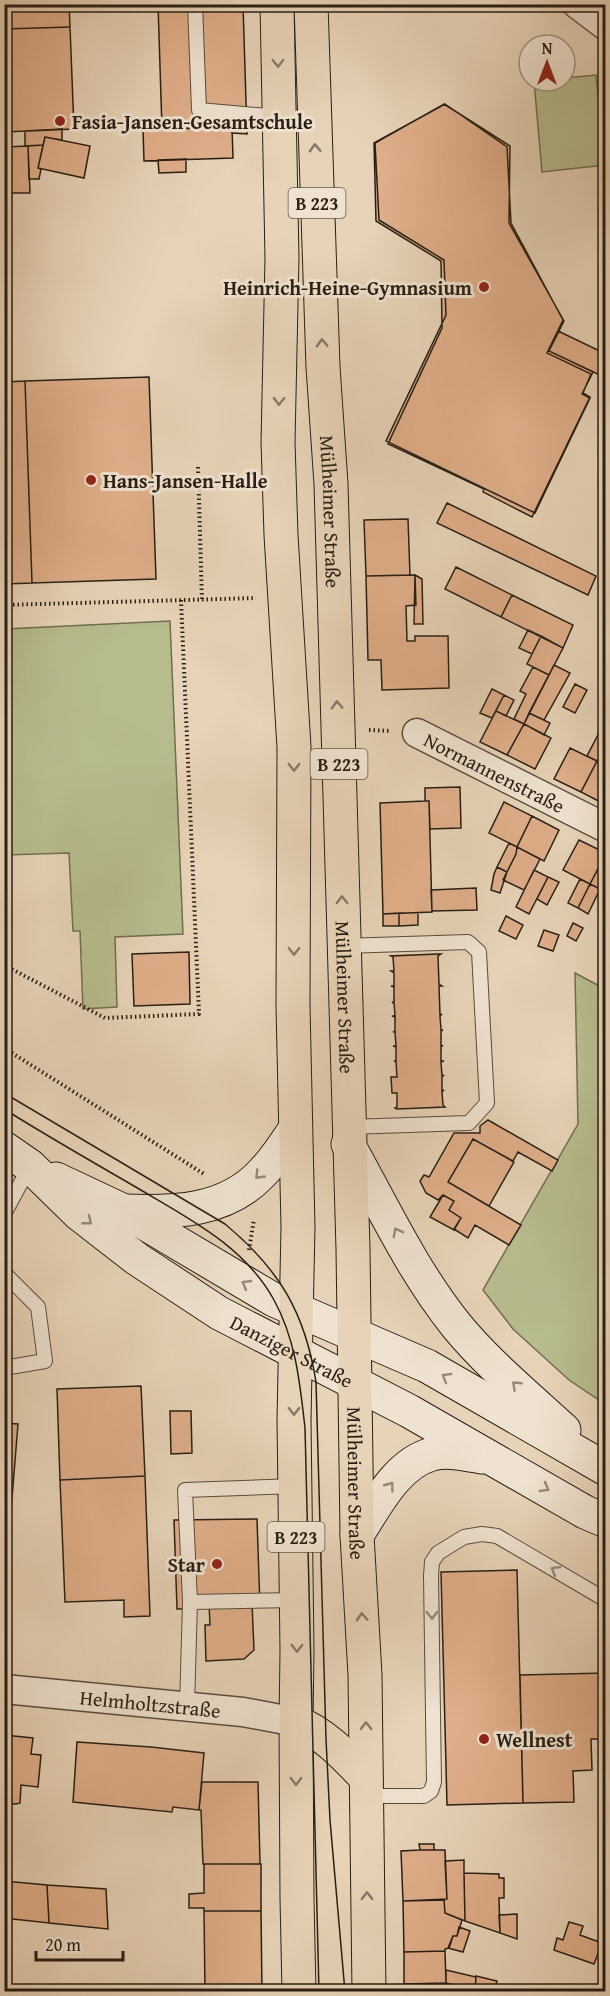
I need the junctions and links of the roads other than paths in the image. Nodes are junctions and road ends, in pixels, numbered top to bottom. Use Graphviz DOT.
graph roads {
  1 [pos="195,4"];
  2 [pos="277,4"];
  3 [pos="311,4"];
  4 [pos="577,4"];
  5 [pos="606,26"];
  6 [pos="279,117"];
  7 [pos="417,733"];
  8 [pos="606,828"];
  9 [pos="343,946"];
  10 [pos="295,1129"];
  11 [pos="348,1135"];
  12 [pos="17,1157"];
  13 [pos="124,1211"];
  14 [pos="4,1214"];
  15 [pos="4,1273"];
  16 [pos="297,1311"];
  17 [pos="354,1335"];
  18 [pos="295,1353"];
  19 [pos="4,1368"];
  20 [pos="354,1381"];
  21 [pos="494,1459"];
  22 [pos="606,1468"];
  23 [pos="295,1486"];
  24 [pos="606,1521"];
  25 [pos="357,1534"];
  26 [pos="297,1600"];
  27 [pos="606,1600"];
  28 [pos="190,1602"];
  29 [pos="4,1689"];
  30 [pos="187,1707"];
  31 [pos="296,1722"];
  32 [pos="366,1787"];
  33 [pos="299,1992"];
  34 [pos="369,1992"];
  1 -- 6 [label="lane"];
  2 -- 6 [label="main road, B 223, one-way"];
  9 -- 3 [label="main road, Mülheimer Straße / B 223, one-way"];
  4 -- 5 [label="street"];
  6 -- 10 [label="main road, B 223, one-way"];
  7 -- 8 [label="street, Normannenstraße"];
  9 -- 11 [label="main road, Mülheimer Straße / B 223"];
  9 -- 11 [label="lane"];
  10 -- 13 [label="main road, one-way"];
  10 -- 16 [label="main road, B 223"];
  11 -- 17 [label="main road, Mülheimer Straße / B 223"];
  22 -- 11 [label="main road, one-way"];
  12 -- 13 [label="main road, Danziger Straße"];
  12 -- 14 [label="lane"];
  12 -- 18 [label="main road, Danziger Straße, one-way"];
  16 -- 13 [label="main road, Danziger Straße, one-way"];
  15 -- 19 [label="lane"];
  16 -- 17 [label="main road, Danziger Straße"];
  16 -- 18 [label="main road, B 223"];
  17 -- 20 [label="main road, Mülheimer Straße / B 223"];
  22 -- 17 [label="main road, Danziger Straße, one-way"];
  18 -- 20 [label="main road, Danziger Straße"];
  18 -- 23 [label="main road, B 223, one-way"];
  20 -- 21 [label="main road, Danziger Straße"];
  20 -- 25 [label="main road, Mülheimer Straße / B 223"];
  21 -- 24 [label="main road, Danziger Straße, one-way"];
  25 -- 21 [label="main road, one-way"];
  23 -- 26 [label="main road, B 223"];
  23 -- 28 [label="lane"];
  32 -- 25 [label="main road, Mülheimer Straße / B 223, one-way"];
  26 -- 28 [label="lane"];
  26 -- 31 [label="main road, B 223, one-way"];
  27 -- 32 [label="lane, one-way"];
  28 -- 30 [label="lane"];
  29 -- 30 [label="street, Helmholtzstraße"];
  30 -- 31 [label="street, Helmholtzstraße"];
  31 -- 32 [label="main road"];
  31 -- 33 [label="main road, B 223, one-way"];
  34 -- 32 [label="main road, Mülheimer Straße / B 223, one-way"];
}
